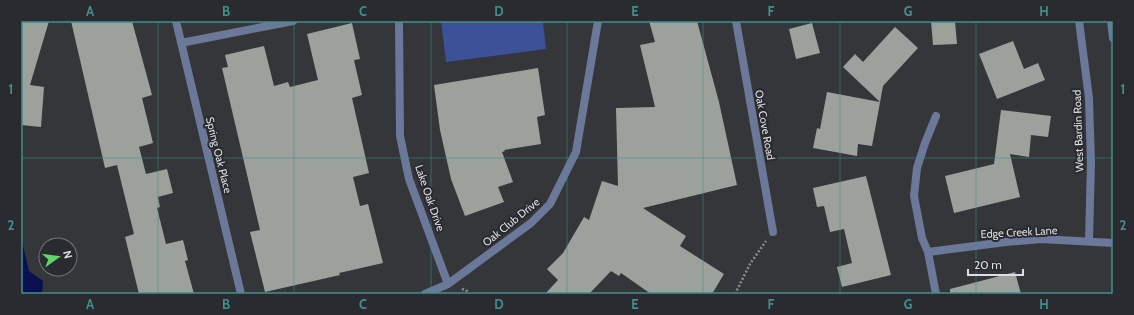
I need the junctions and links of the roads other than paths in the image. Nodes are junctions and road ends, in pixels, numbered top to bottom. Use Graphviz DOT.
graph roads {
  1 [pos="176,21"];
  2 [pos="293,21"];
  3 [pos="399,21"];
  4 [pos="598,21"];
  5 [pos="736,21"];
  6 [pos="1079,21"];
  7 [pos="1111,21"];
  8 [pos="1113,38"];
  9 [pos="181,43"];
  10 [pos="936,116"];
  11 [pos="773,232"];
  12 [pos="1088,241"];
  13 [pos="1113,243"];
  14 [pos="928,252"];
  15 [pos="448,284"];
  16 [pos="242,294"];
  17 [pos="425,294"];
  18 [pos="936,294"];
  1 -- 9 [label="street, Spring Oak Place"];
  2 -- 9 [label="street"];
  3 -- 15 [label="street, Lake Oak Drive"];
  4 -- 15 [label="street, Oak Club Drive"];
  5 -- 11 [label="street, Oak Cove Road"];
  6 -- 12 [label="street, West Bardin Road"];
  7 -- 8 [label="street"];
  9 -- 16 [label="street, Spring Oak Place"];
  10 -- 14 [label="street"];
  12 -- 13 [label="street, Edge Creek Lane"];
  12 -- 14 [label="street, Edge Creek Lane"];
  14 -- 18 [label="street"];
  15 -- 17 [label="street, Oak Club Drive"];
}
